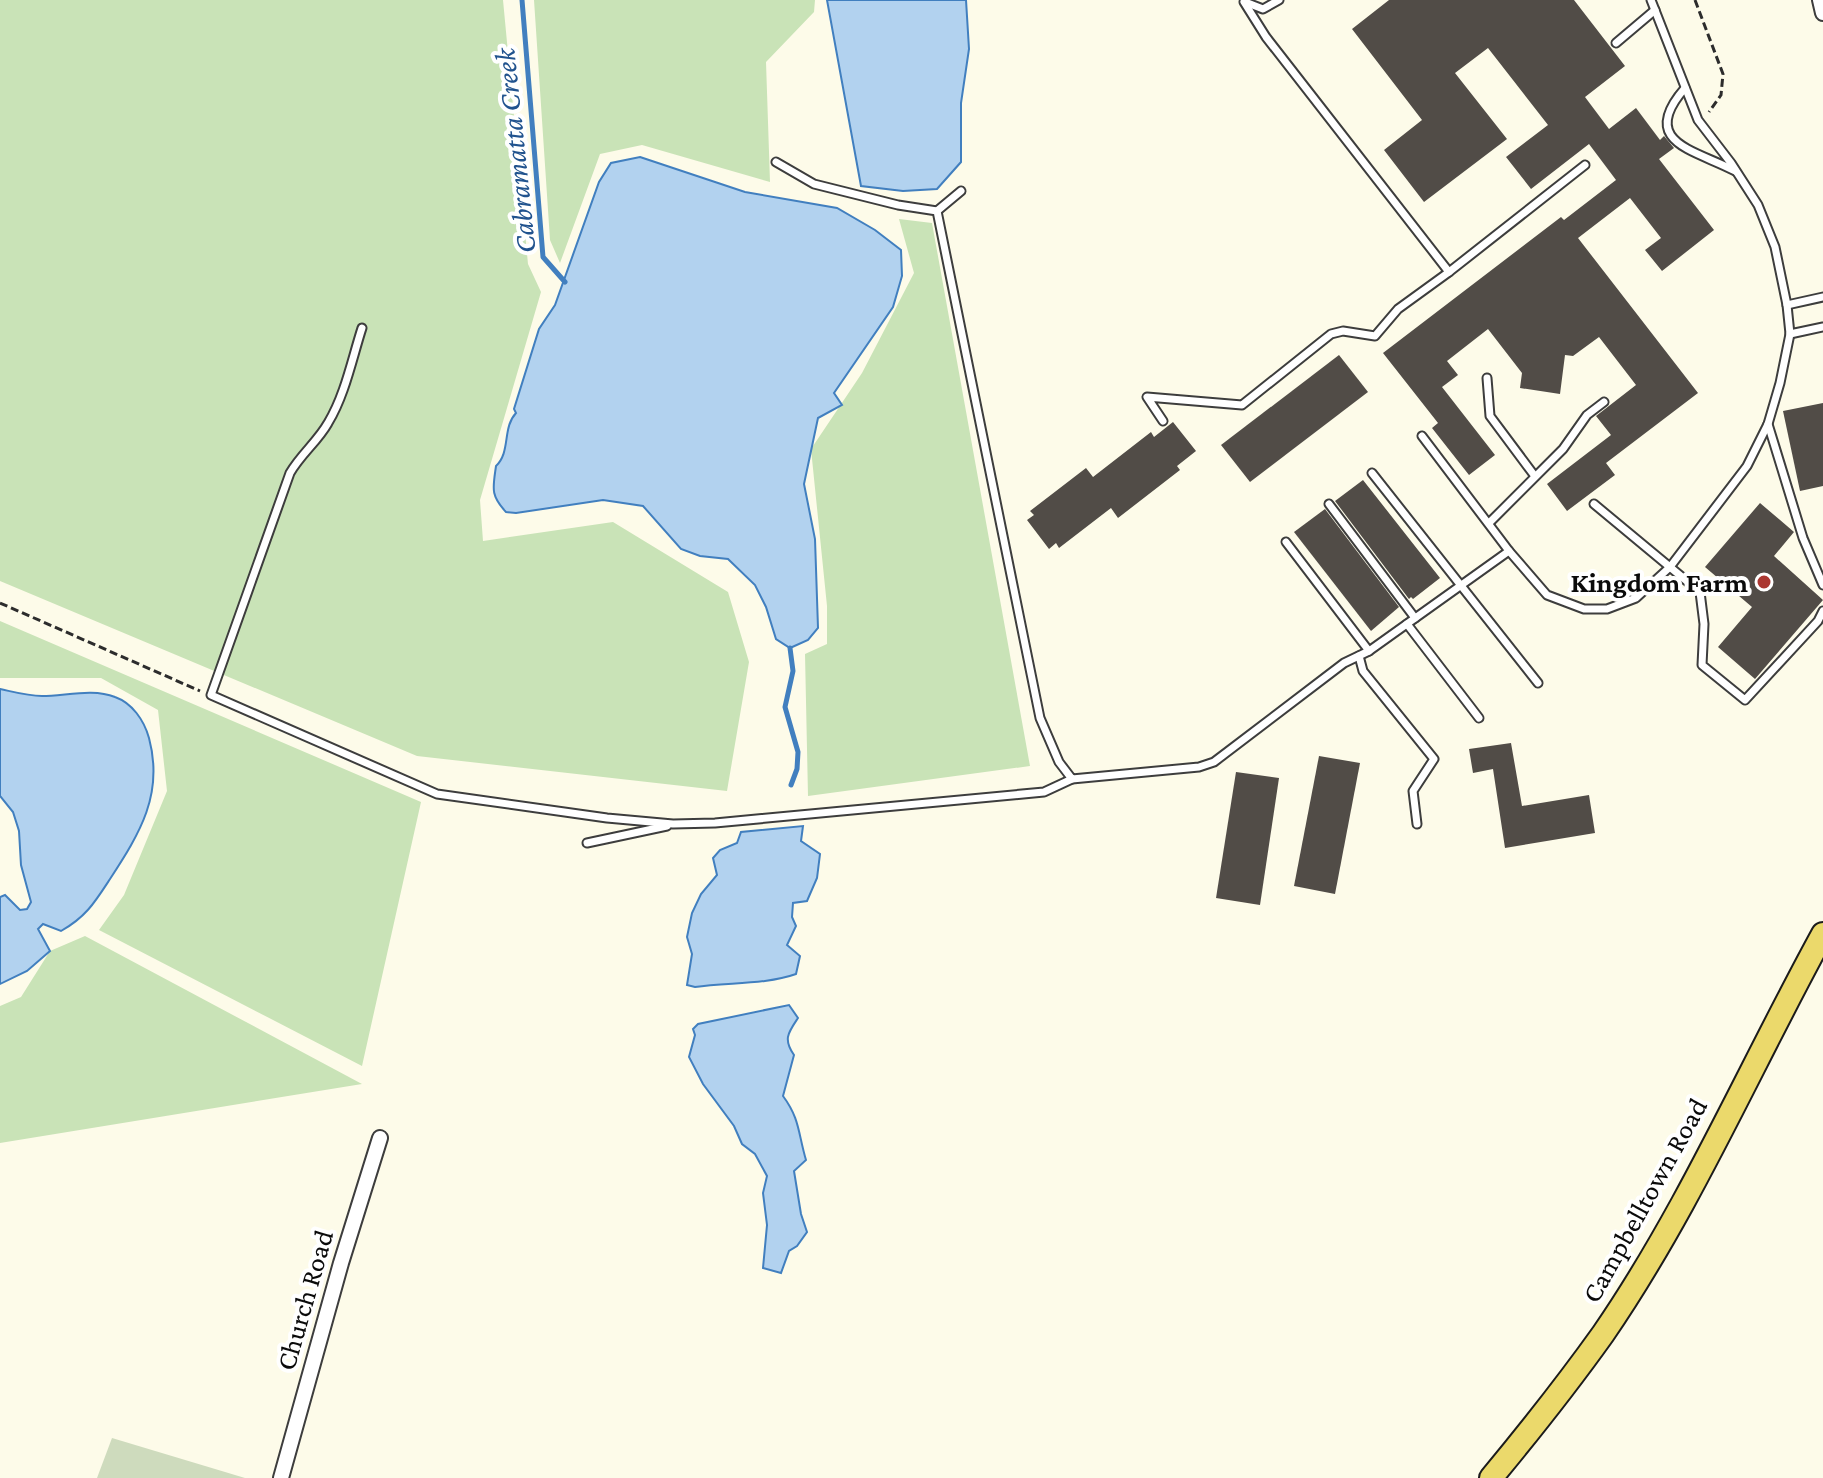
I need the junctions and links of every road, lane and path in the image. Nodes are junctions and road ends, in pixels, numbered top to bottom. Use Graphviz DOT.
graph roads {
  1 [pos="1279,0"];
  2 [pos="1651,0"];
  3 [pos="1695,0"];
  4 [pos="1820,0"];
  5 [pos="1244,1"];
  6 [pos="1655,10"];
  7 [pos="1823,13"];
  8 [pos="1616,43"];
  9 [pos="1685,88"];
  10 [pos="1698,120"];
  11 [pos="776,162"];
  12 [pos="1585,165"];
  13 [pos="1737,172"];
  14 [pos="961,191"];
  15 [pos="937,211"];
  16 [pos="1449,272"];
  17 [pos="1823,297"];
  18 [pos="1787,305"];
  19 [pos="1823,327"];
  20 [pos="362,328"];
  21 [pos="1790,334"];
  22 [pos="1487,378"];
  23 [pos="1604,402"];
  24 [pos="1163,421"];
  25 [pos="1768,424"];
  26 [pos="1422,436"];
  27 [pos="1372,473"];
  28 [pos="1534,475"];
  29 [pos="1329,504"];
  30 [pos="1594,504"];
  31 [pos="1489,523"];
  32 [pos="1286,542"];
  33 [pos="1509,551"];
  34 [pos="1670,567"];
  35 [pos="1823,585"];
  36 [pos="1460,586"];
  37 [pos="0,603"];
  38 [pos="1823,611"];
  39 [pos="1415,618"];
  40 [pos="1407,624"];
  41 [pos="1369,651"];
  42 [pos="1359,656"];
  43 [pos="1538,683"];
  44 [pos="211,695"];
  45 [pos="1479,718"];
  46 [pos="1072,779"];
  47 [pos="673,824"];
  48 [pos="1417,824"];
  49 [pos="587,843"];
  50 [pos="1823,934"];
  51 [pos="380,1138"];
  52 [pos="281,1478"];
  53 [pos="1491,1478"];
  1 -- 5 [label="lane"];
  2 -- 6 [label="lane"];
  3 -- 10 [label="path"];
  4 -- 7 [label="street"];
  5 -- 16 [label="lane"];
  6 -- 8 [label="lane"];
  6 -- 9 [label="lane"];
  9 -- 10 [label="lane"];
  9 -- 13 [label="lane"];
  10 -- 13 [label="lane"];
  11 -- 15 [label="lane"];
  12 -- 16 [label="lane"];
  13 -- 18 [label="lane"];
  14 -- 15 [label="lane"];
  15 -- 46 [label="lane"];
  16 -- 24 [label="lane"];
  17 -- 18 [label="lane"];
  18 -- 21 [label="lane"];
  19 -- 21 [label="lane"];
  20 -- 44 [label="lane"];
  21 -- 25 [label="lane"];
  22 -- 28 [label="lane"];
  23 -- 28 [label="lane"];
  25 -- 34 [label="lane"];
  25 -- 35 [label="lane"];
  26 -- 31 [label="lane"];
  27 -- 36 [label="lane"];
  28 -- 31 [label="lane"];
  29 -- 39 [label="lane"];
  30 -- 34 [label="lane"];
  31 -- 33 [label="lane"];
  32 -- 41 [label="lane"];
  33 -- 34 [label="lane"];
  33 -- 36 [label="lane"];
  34 -- 38 [label="lane"];
  36 -- 39 [label="lane"];
  36 -- 43 [label="lane"];
  37 -- 44 [label="path"];
  39 -- 40 [label="lane"];
  40 -- 41 [label="lane"];
  40 -- 45 [label="lane"];
  41 -- 42 [label="lane"];
  42 -- 46 [label="lane"];
  42 -- 48 [label="lane"];
  44 -- 47 [label="lane"];
  46 -- 47 [label="lane"];
  47 -- 49 [label="lane"];
  50 -- 53 [label="main road, Campbelltown Road"];
  51 -- 52 [label="street, Church Road"];
}
